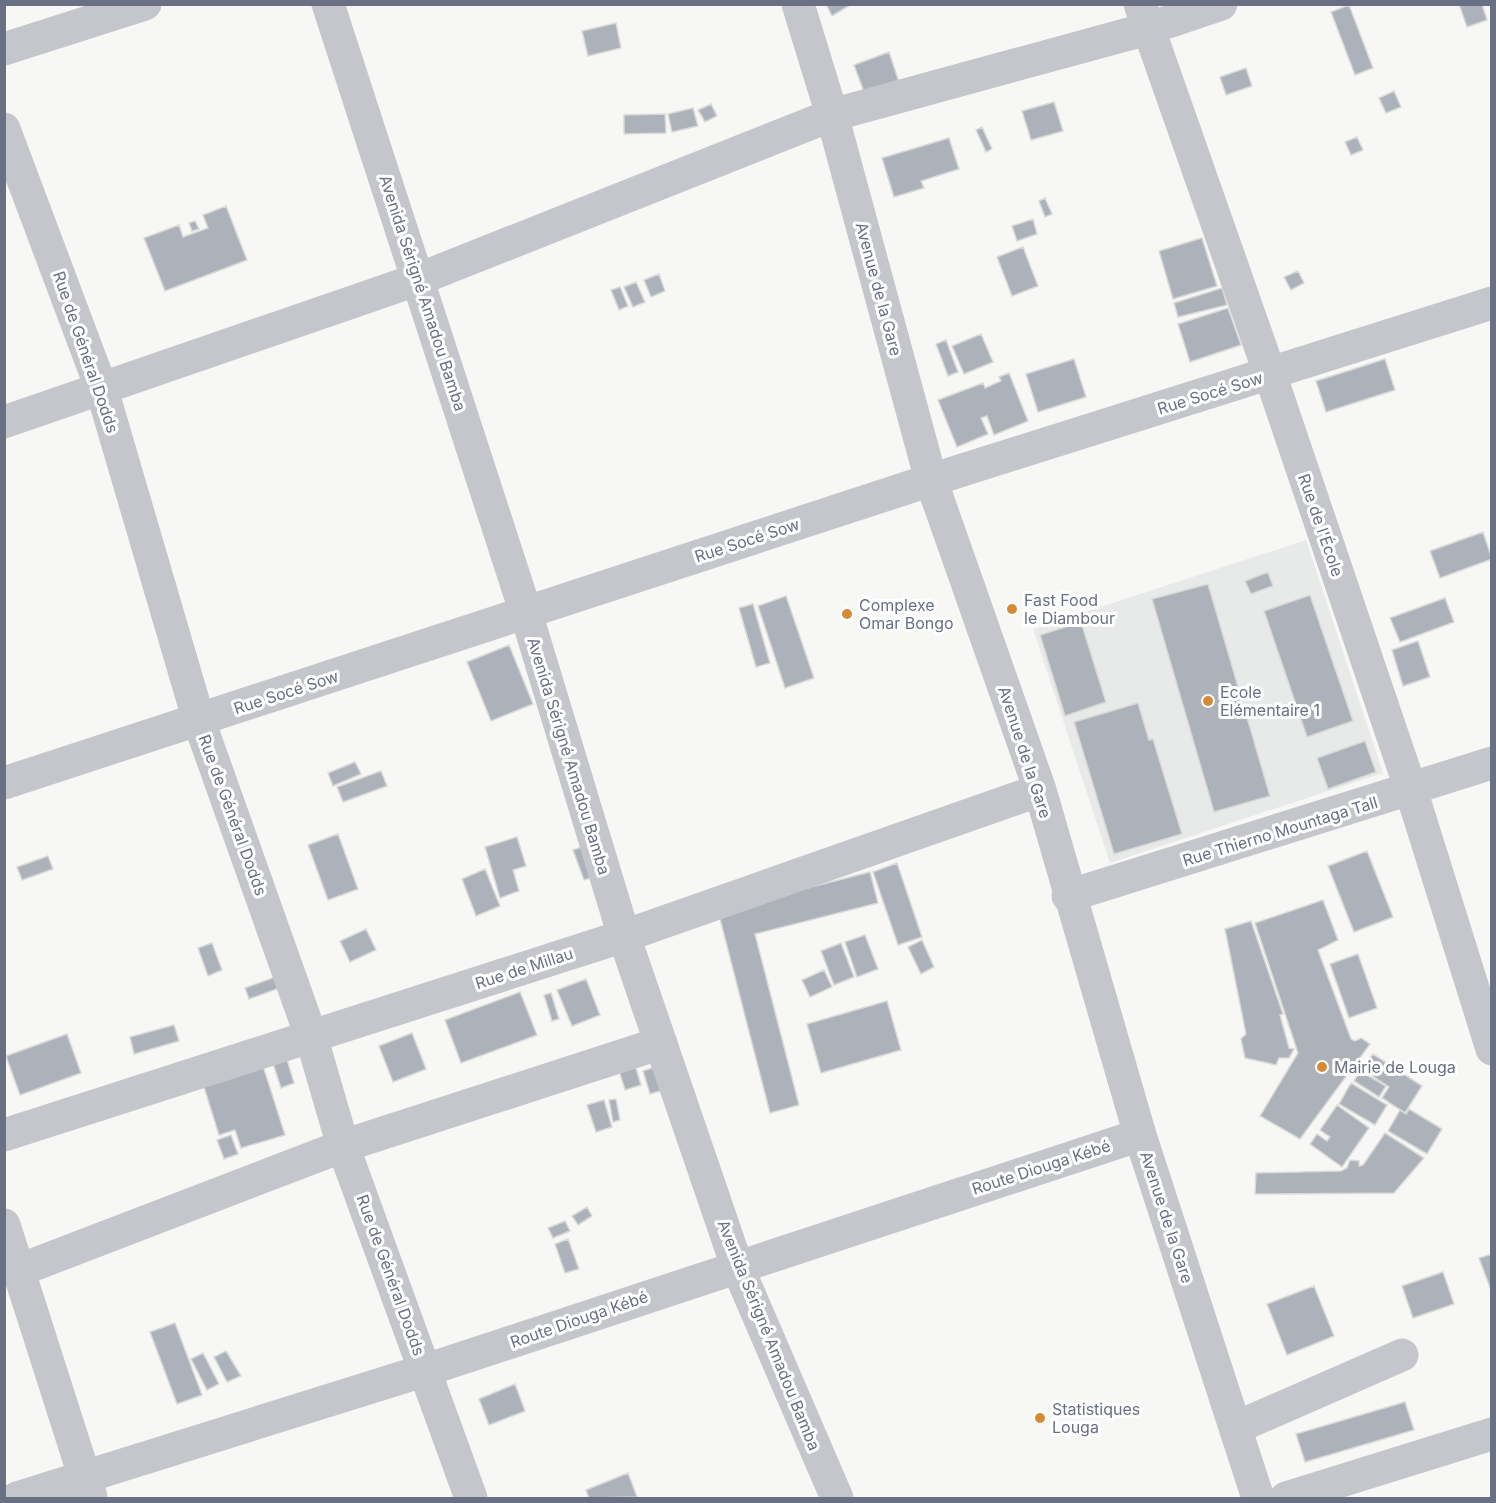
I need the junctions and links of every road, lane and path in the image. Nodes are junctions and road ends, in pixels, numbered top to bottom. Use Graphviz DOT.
graph roads {
  1 [pos="145,4"];
  2 [pos="328,4"];
  3 [pos="798,4"];
  4 [pos="1221,4"];
  5 [pos="1144,17"];
  6 [pos="4,49"];
  7 [pos="832,115"];
  8 [pos="4,129"];
  9 [pos="419,279"];
  10 [pos="1491,303"];
  11 [pos="1270,374"];
  12 [pos="102,390"];
  13 [pos="4,422"];
  14 [pos="931,480"];
  15 [pos="526,613"];
  16 [pos="199,721"];
  17 [pos="1491,763"];
  18 [pos="4,783"];
  19 [pos="1040,790"];
  20 [pos="1411,790"];
  21 [pos="1068,896"];
  22 [pos="624,936"];
  23 [pos="1489,1033"];
  24 [pos="311,1036"];
  25 [pos="661,1043"];
  26 [pos="4,1135"];
  27 [pos="1140,1135"];
  28 [pos="343,1146"];
  29 [pos="4,1225"];
  30 [pos="737,1266"];
  31 [pos="20,1270"];
  32 [pos="1402,1355"];
  33 [pos="426,1370"];
  34 [pos="1235,1428"];
  35 [pos="1491,1434"];
  36 [pos="88,1488"];
  37 [pos="17,1498"];
  38 [pos="471,1498"];
  39 [pos="837,1498"];
  40 [pos="1258,1498"];
  41 [pos="1286,1498"];
  1 -- 6 [label="street"];
  2 -- 9 [label="street, Avenida Sérigné Amadou Bamba"];
  3 -- 7 [label="street, Avenue de la Gare"];
  4 -- 5 [label="street"];
  5 -- 7 [label="street"];
  5 -- 11 [label="street, Rue de l'École"];
  7 -- 9 [label="street"];
  7 -- 14 [label="street, Avenue de la Gare"];
  8 -- 12 [label="street, Rue de Général Dodds"];
  9 -- 12 [label="street"];
  9 -- 15 [label="street, Avenida Sérigné Amadou Bamba"];
  10 -- 11 [label="street, Rue Socé Sow"];
  11 -- 14 [label="street, Rue Socé Sow"];
  11 -- 20 [label="street, Rue de l'École"];
  12 -- 13 [label="street"];
  12 -- 16 [label="street, Rue de Général Dodds"];
  14 -- 15 [label="street, Rue Socé Sow"];
  14 -- 19 [label="street, Avenue de la Gare"];
  15 -- 16 [label="street, Rue Socé Sow"];
  15 -- 22 [label="street, Avenida Sérigné Amadou Bamba"];
  16 -- 18 [label="street, Rue Socé Sow"];
  16 -- 24 [label="street, Rue de Général Dodds"];
  17 -- 20 [label="street, Rue Thierno Mountaga Tall"];
  19 -- 21 [label="street, Avenue de la Gare"];
  19 -- 22 [label="street, Rue de Millau"];
  20 -- 21 [label="street, Rue Thierno Mountaga Tall"];
  20 -- 23 [label="street, Rue de l'École"];
  21 -- 27 [label="street, Avenue de la Gare"];
  22 -- 24 [label="street, Rue de Millau"];
  22 -- 25 [label="street, Avenida Sérigné Amadou Bamba"];
  24 -- 26 [label="street, Rue de Millau"];
  24 -- 28 [label="street, Rue de Général Dodds"];
  25 -- 28 [label="street"];
  25 -- 30 [label="street, Avenida Sérigné Amadou Bamba"];
  27 -- 30 [label="street, Route Diouga Kébé"];
  27 -- 34 [label="street, Avenue de la Gare"];
  28 -- 31 [label="street"];
  28 -- 33 [label="street, Rue de Général Dodds"];
  29 -- 31 [label="street"];
  30 -- 33 [label="street, Route Diouga Kébé"];
  30 -- 39 [label="street, Avenida Sérigné Amadou Bamba"];
  31 -- 36 [label="street"];
  32 -- 34 [label="street"];
  33 -- 36 [label="street, Route Diouga Kébé"];
  33 -- 38 [label="street, Rue de Général Dodds"];
  34 -- 40 [label="street, Avenue de la Gare"];
  35 -- 41 [label="street"];
  36 -- 37 [label="street, Route Diouga Kébé"];
}
